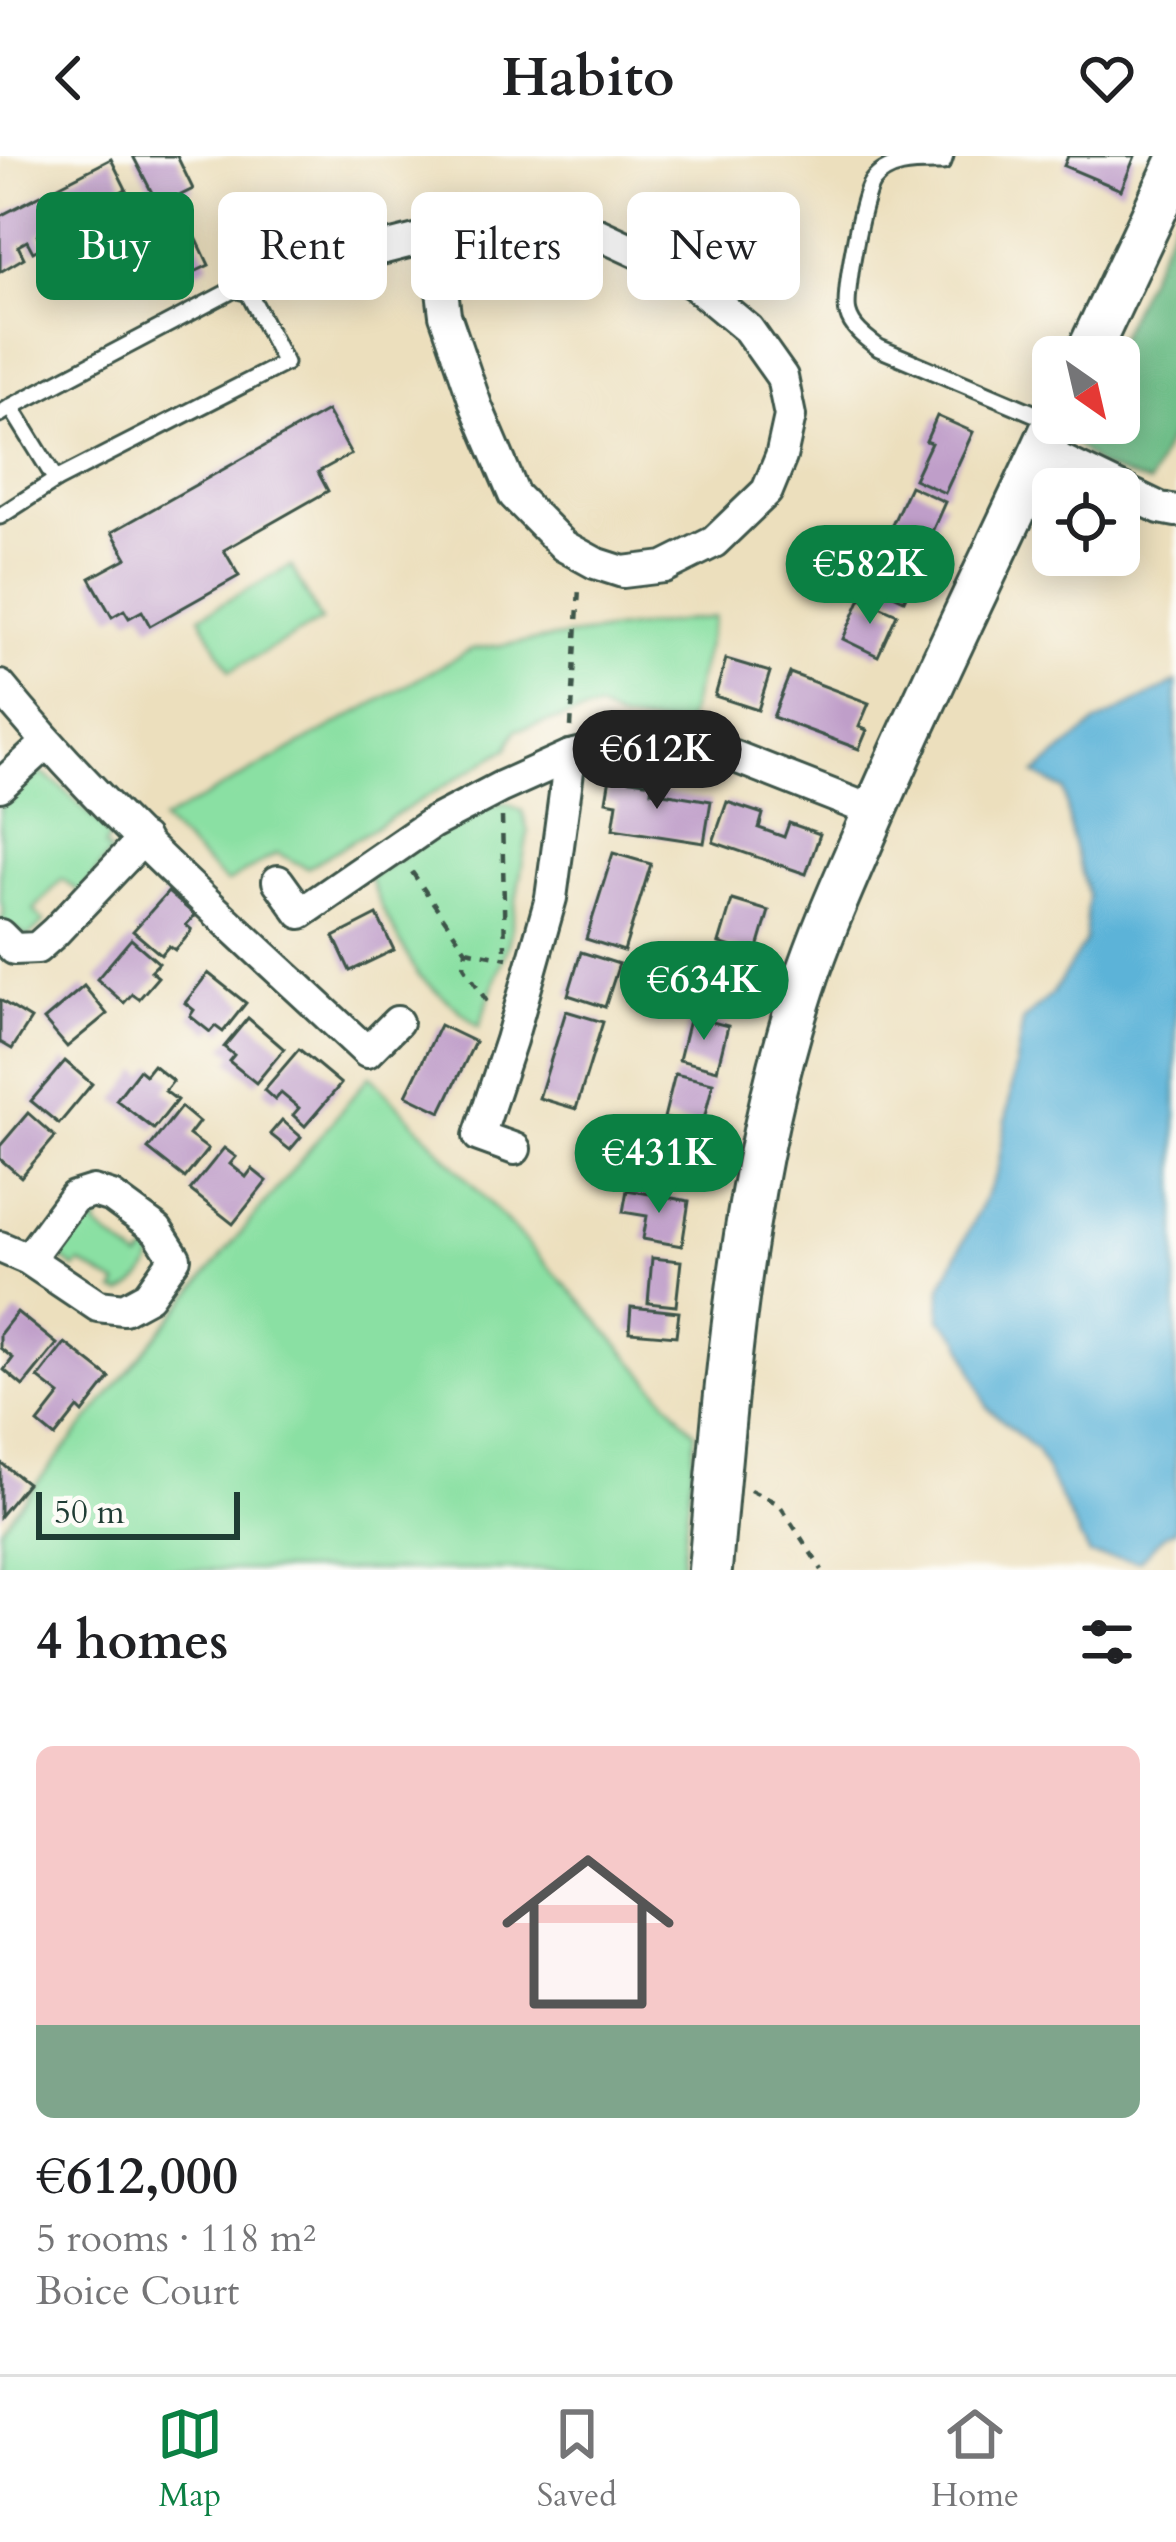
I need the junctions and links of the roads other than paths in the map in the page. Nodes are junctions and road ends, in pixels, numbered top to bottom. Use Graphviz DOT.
graph roads {
  1 [pos="945,156"];
  2 [pos="1176,166"];
  3 [pos="447,232"];
  4 [pos="218,298"];
  5 [pos="252,300"];
  6 [pos="1096,336"];
  7 [pos="6,410"];
  8 [pos="1032,423"];
  9 [pos="1044,444"];
  10 [pos="1067,444"];
  11 [pos="56,480"];
  12 [pos="1176,511"];
  13 [pos="0,516"];
  14 [pos="0,686"];
  15 [pos="46,743"];
  16 [pos="570,757"];
  17 [pos="0,786"];
  18 [pos="875,812"];
  19 [pos="142,839"];
  20 [pos="278,881"];
  21 [pos="0,935"];
  22 [pos="397,1022"];
  23 [pos="514,1149"];
  24 [pos="14,1253"];
  25 [pos="710,1570"];
  1 -- 8 [label="lane"];
  2 -- 6 [label="street"];
  3 -- 3 [label="street"];
  4 -- 7 [label="lane"];
  5 -- 11 [label="lane"];
  7 -- 11 [label="lane"];
  9 -- 18 [label="street"];
  10 -- 12 [label="street"];
  11 -- 13 [label="lane"];
  14 -- 15 [label="street"];
  15 -- 17 [label="street"];
  15 -- 19 [label="street"];
  16 -- 18 [label="street"];
  16 -- 20 [label="street"];
  16 -- 23 [label="street"];
  18 -- 25 [label="street"];
  19 -- 21 [label="street"];
  19 -- 22 [label="street"];
  24 -- 24 [label="street"];
}
